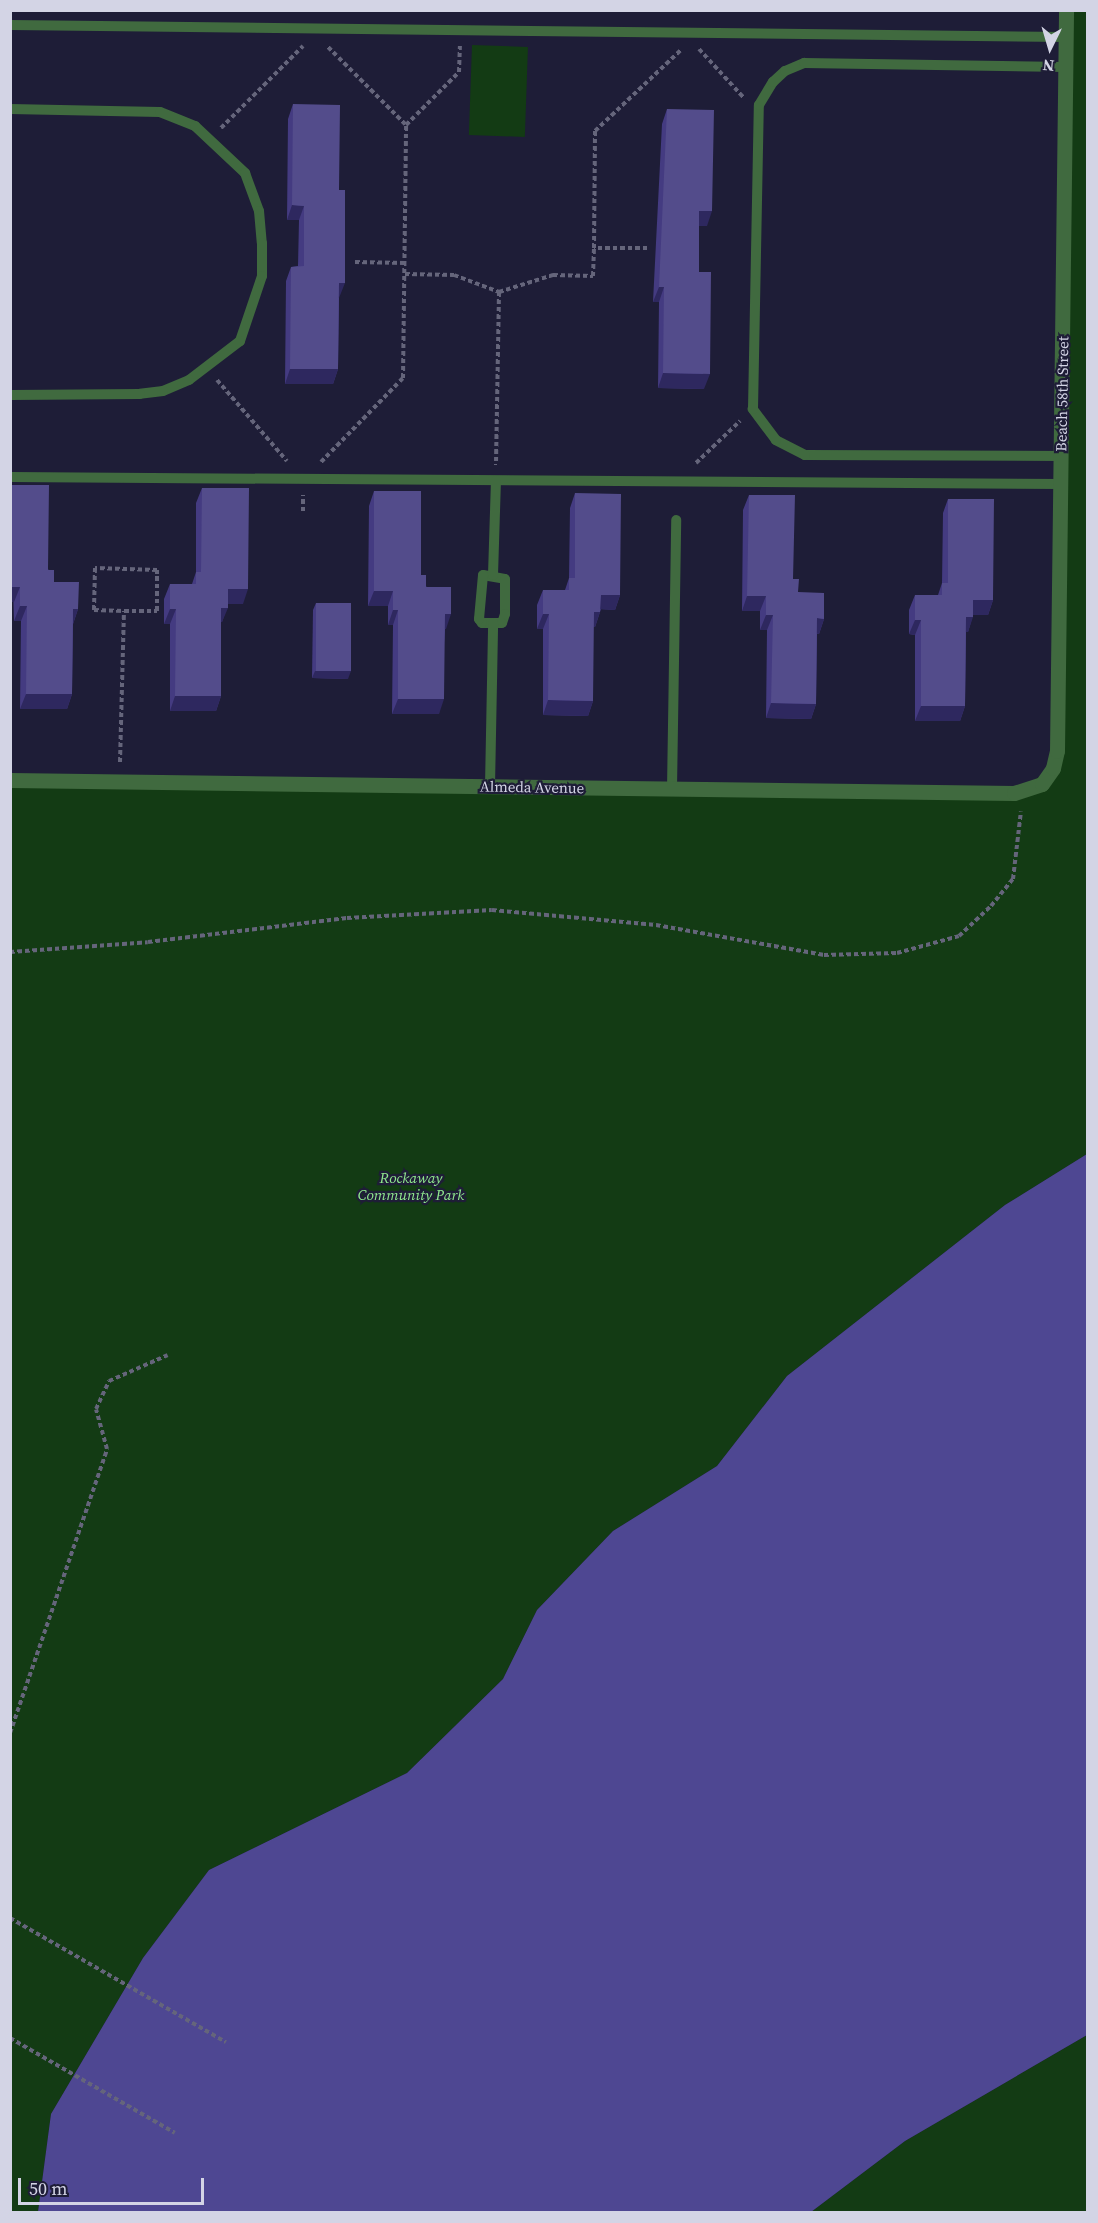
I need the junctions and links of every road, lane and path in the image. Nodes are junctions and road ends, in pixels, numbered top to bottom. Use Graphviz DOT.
graph roads {
  1 [pos="1066,10"];
  2 [pos="10,25"];
  3 [pos="316,29"];
  4 [pos="460,30"];
  5 [pos="691,33"];
  6 [pos="1066,37"];
  7 [pos="1065,67"];
  8 [pos="759,105"];
  9 [pos="10,109"];
  10 [pos="405,125"];
  11 [pos="210,139"];
  12 [pos="594,248"];
  13 [pos="646,248"];
  14 [pos="355,262"];
  15 [pos="405,263"];
  16 [pos="405,274"];
  17 [pos="499,292"];
  18 [pos="207,368"];
  19 [pos="10,395"];
  20 [pos="753,409"];
  21 [pos="1061,456"];
  22 [pos="10,477"];
  23 [pos="303,480"];
  24 [pos="496,481"];
  25 [pos="688,482"];
  26 [pos="1061,484"];
  27 [pos="676,520"];
  28 [pos="493,575"];
  29 [pos="124,610"];
  30 [pos="493,623"];
  31 [pos="10,780"];
  32 [pos="120,781"];
  33 [pos="490,786"];
  34 [pos="672,789"];
  35 [pos="1024,792"];
  36 [pos="10,952"];
  37 [pos="168,1355"];
  38 [pos="10,1733"];
  39 [pos="10,1918"];
  40 [pos="10,2038"];
  41 [pos="226,2042"];
  42 [pos="175,2133"];
  1 -- 6 [label="street, Beach 58th Street"];
  2 -- 3 [label="lane"];
  3 -- 4 [label="lane"];
  3 -- 10 [label="path"];
  3 -- 11 [label="path"];
  4 -- 5 [label="lane"];
  4 -- 10 [label="path"];
  5 -- 6 [label="lane"];
  5 -- 8 [label="path"];
  5 -- 12 [label="path"];
  6 -- 7 [label="street, Beach 58th Street"];
  7 -- 8 [label="lane"];
  7 -- 21 [label="street, Beach 58th Street"];
  8 -- 20 [label="lane"];
  9 -- 11 [label="lane"];
  10 -- 15 [label="path"];
  11 -- 18 [label="lane"];
  12 -- 13 [label="path"];
  12 -- 17 [label="path"];
  14 -- 15 [label="path"];
  15 -- 16 [label="path"];
  16 -- 17 [label="path"];
  16 -- 23 [label="path"];
  17 -- 24 [label="path"];
  18 -- 19 [label="lane"];
  18 -- 23 [label="path"];
  20 -- 21 [label="lane"];
  20 -- 25 [label="path"];
  21 -- 26 [label="street, Beach 58th Street"];
  22 -- 23 [label="lane"];
  23 -- 24 [label="lane"];
  24 -- 25 [label="lane"];
  24 -- 28 [label="lane"];
  25 -- 26 [label="lane"];
  26 -- 35 [label="street, Beach 58th Street"];
  27 -- 34 [label="lane"];
  28 -- 30 [label="lane"];
  28 -- 30 [label="lane"];
  29 -- 29 [label="path"];
  29 -- 32 [label="path"];
  30 -- 33 [label="lane"];
  31 -- 32 [label="street, Almeda Avenue"];
  32 -- 33 [label="street, Almeda Avenue"];
  33 -- 34 [label="street, Almeda Avenue"];
  34 -- 35 [label="street, Almeda Avenue"];
  35 -- 36 [label="path"];
  37 -- 38 [label="path"];
  39 -- 41 [label="path"];
  40 -- 42 [label="path"];
}
